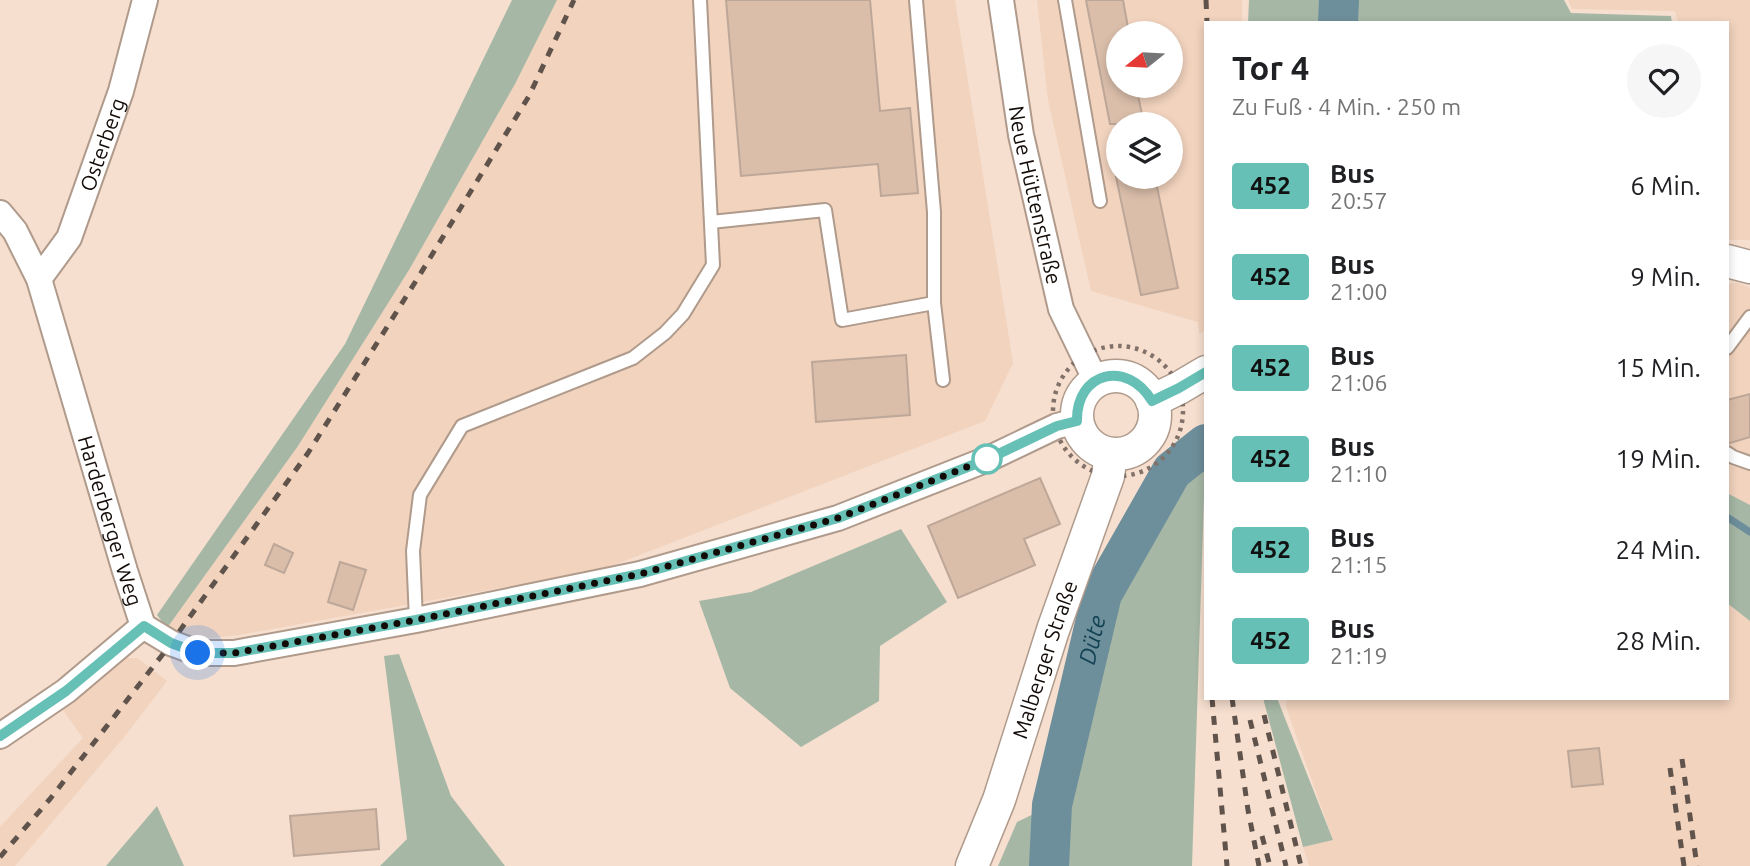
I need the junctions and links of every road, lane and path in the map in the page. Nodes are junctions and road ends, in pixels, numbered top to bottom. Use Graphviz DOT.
graph roads {
  1 [pos="145,0"];
  2 [pos="700,0"];
  3 [pos="916,0"];
  4 [pos="1001,0"];
  5 [pos="1065,0"];
  6 [pos="1100,201"];
  7 [pos="0,213"];
  8 [pos="711,222"];
  9 [pos="1729,262"];
  10 [pos="1750,267"];
  11 [pos="39,279"];
  12 [pos="934,303"];
  13 [pos="1750,317"];
  14 [pos="1729,345"];
  15 [pos="1090,368"];
  16 [pos="1204,373"];
  17 [pos="943,380"];
  18 [pos="1166,395"];
  19 [pos="1067,424"];
  20 [pos="1729,454"];
  21 [pos="1750,463"];
  22 [pos="1110,465"];
  23 [pos="416,620"];
  24 [pos="144,626"];
  25 [pos="0,736"];
  26 [pos="972,866"];
  1 -- 11 [label="street, Osterberg"];
  2 -- 8 [label="lane"];
  3 -- 12 [label="lane"];
  4 -- 15 [label="street, Neue Hüttenstraße"];
  5 -- 6 [label="lane"];
  7 -- 11 [label="street, Harderberger Weg"];
  8 -- 12 [label="lane"];
  8 -- 23 [label="lane"];
  9 -- 10 [label="street"];
  11 -- 24 [label="street, Harderberger Weg"];
  12 -- 17 [label="lane"];
  13 -- 14 [label="lane"];
  15 -- 18 [label="street"];
  15 -- 18 [label="path"];
  15 -- 19 [label="street"];
  15 -- 19 [label="path"];
  16 -- 18 [label="street"];
  18 -- 22 [label="street"];
  18 -- 22 [label="path"];
  19 -- 22 [label="street"];
  19 -- 22 [label="path"];
  19 -- 23 [label="street, Harderberger Weg"];
  20 -- 21 [label="lane"];
  22 -- 26 [label="street, Malberger Straße"];
  23 -- 24 [label="street, Harderberger Weg"];
  24 -- 25 [label="street"];
}
